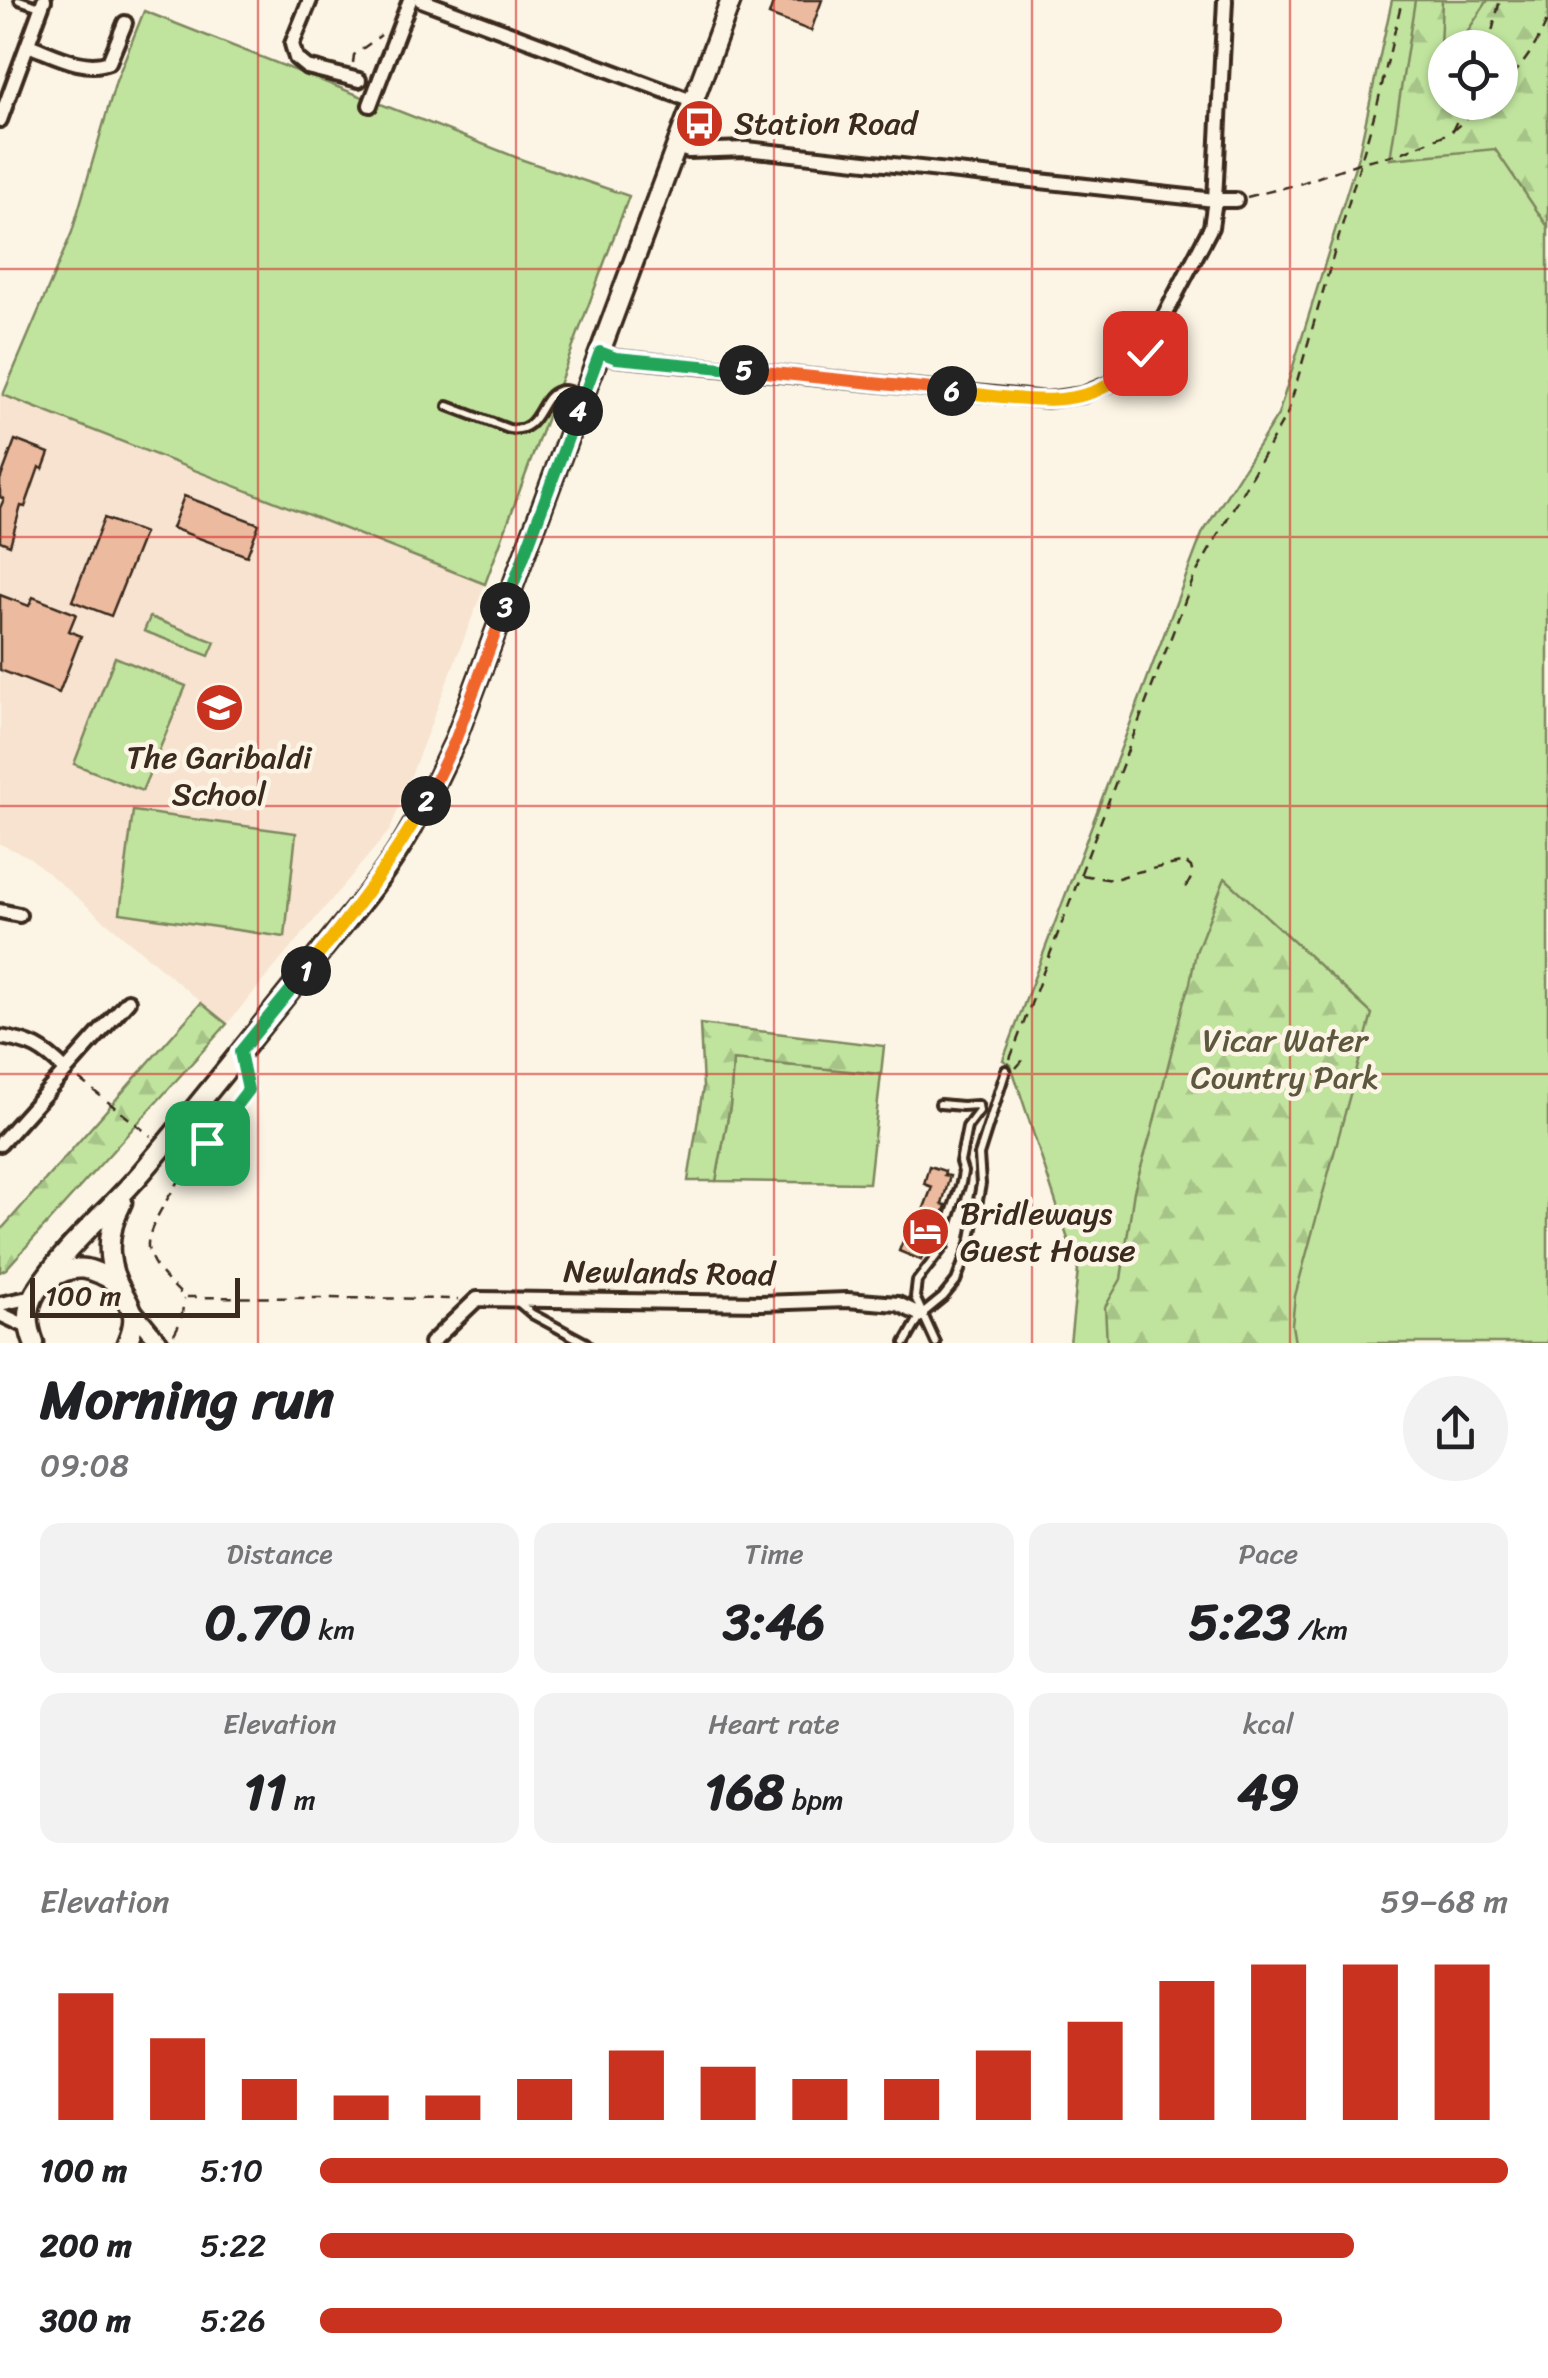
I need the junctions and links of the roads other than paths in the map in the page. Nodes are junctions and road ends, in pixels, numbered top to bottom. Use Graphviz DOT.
graph roads {
  1 [pos="19,0"];
  2 [pos="310,0"];
  3 [pos="410,0"];
  4 [pos="421,0"];
  5 [pos="731,0"];
  6 [pos="1225,0"];
  7 [pos="43,4"];
  8 [pos="125,23"];
  9 [pos="28,45"];
  10 [pos="359,80"];
  11 [pos="692,100"];
  12 [pos="370,105"];
  13 [pos="0,120"];
  14 [pos="675,146"];
  15 [pos="1216,200"];
  16 [pos="1236,200"];
  17 [pos="600,352"];
  18 [pos="583,396"];
  19 [pos="448,406"];
  20 [pos="2,911"];
  21 [pos="19,915"];
  22 [pos="0,926"];
  23 [pos="128,1001"];
  24 [pos="0,1036"];
  25 [pos="65,1070"];
  26 [pos="1006,1070"];
  27 [pos="940,1104"];
  28 [pos="0,1144"];
  29 [pos="129,1188"];
  30 [pos="117,1282"];
  31 [pos="36,1292"];
  32 [pos="514,1299"];
  33 [pos="0,1304"];
  34 [pos="132,1310"];
  35 [pos="0,1314"];
  36 [pos="921,1315"];
  37 [pos="31,1335"];
  38 [pos="128,1343"];
  39 [pos="160,1343"];
  40 [pos="432,1343"];
  41 [pos="586,1343"];
  42 [pos="905,1343"];
  43 [pos="936,1343"];
  1 -- 7 [label="lane"];
  2 -- 10 [label="street"];
  3 -- 12 [label="street"];
  4 -- 11 [label="street"];
  5 -- 11 [label="main road"];
  6 -- 15 [label="street"];
  7 -- 9 [label="street"];
  8 -- 9 [label="street"];
  9 -- 13 [label="street"];
  11 -- 14 [label="main road"];
  14 -- 15 [label="street"];
  14 -- 17 [label="main road"];
  15 -- 16 [label="street"];
  15 -- 17 [label="street"];
  17 -- 18 [label="main road"];
  18 -- 19 [label="lane"];
  18 -- 29 [label="main road"];
  20 -- 21 [label="street"];
  20 -- 22 [label="street"];
  23 -- 25 [label="street"];
  24 -- 25 [label="street"];
  25 -- 28 [label="street"];
  26 -- 36 [label="lane"];
  27 -- 36 [label="lane"];
  29 -- 30 [label="main road"];
  29 -- 31 [label="main road"];
  30 -- 31 [label="main road"];
  30 -- 34 [label="main road"];
  31 -- 33 [label="street"];
  31 -- 37 [label="main road"];
  32 -- 36 [label="street, Newlands Road"];
  32 -- 40 [label="street, Newlands Road"];
  32 -- 41 [label="lane"];
  34 -- 38 [label="main road"];
  34 -- 39 [label="street"];
  35 -- 37 [label="street"];
  36 -- 42 [label="lane"];
  36 -- 43 [label="lane"];
}
